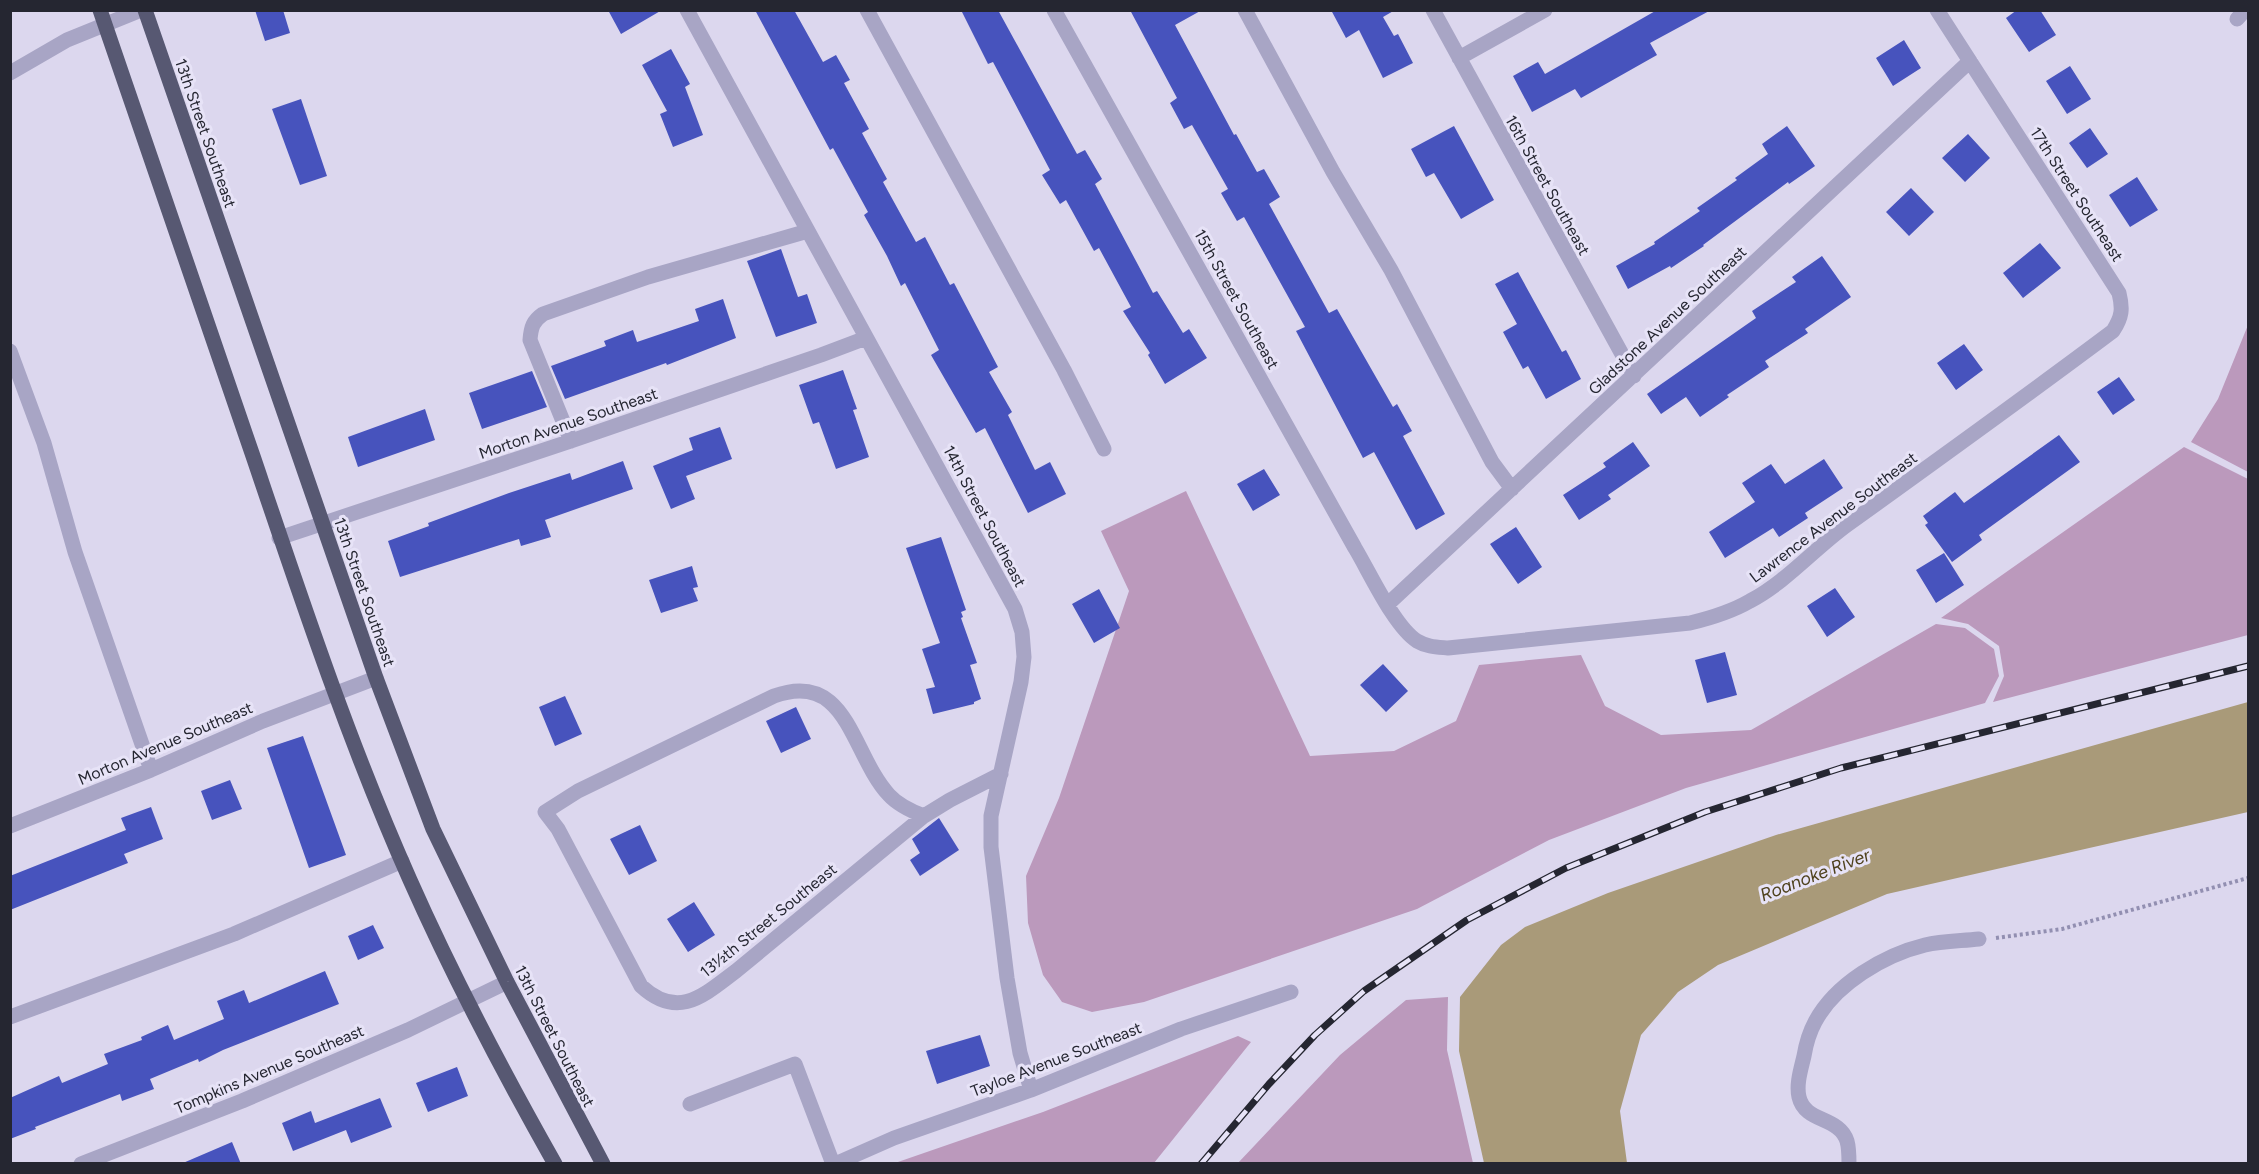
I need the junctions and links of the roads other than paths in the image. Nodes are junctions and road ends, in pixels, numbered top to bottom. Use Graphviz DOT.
graph roads {
  1 [pos="143,10"];
  2 [pos="687,10"];
  3 [pos="867,10"];
  4 [pos="1054,10"];
  5 [pos="1245,10"];
  6 [pos="1433,10"];
  7 [pos="1545,10"];
  8 [pos="1937,10"];
  9 [pos="102,17"];
  10 [pos="1459,58"];
  11 [pos="1970,61"];
  12 [pos="10,73"];
  13 [pos="808,231"];
  14 [pos="866,338"];
  15 [pos="10,351"];
  16 [pos="1634,376"];
  17 [pos="2046,381"];
  18 [pos="571,441"];
  19 [pos="1104,449"];
  20 [pos="1512,489"];
  21 [pos="322,524"];
  22 [pos="279,538"];
  23 [pos="1388,604"];
  24 [pos="376,678"];
  25 [pos="334,693"];
  26 [pos="151,770"];
  27 [pos="1001,774"];
  28 [pos="924,816"];
  29 [pos="10,826"];
  30 [pos="402,861"];
  31 [pos="1979,939"];
  32 [pos="507,982"];
  33 [pos="1291,992"];
  34 [pos="468,1001"];
  35 [pos="10,1017"];
  36 [pos="1031,1090"];
  37 [pos="690,1104"];
  38 [pos="81,1164"];
  39 [pos="555,1164"];
  40 [pos="603,1164"];
  41 [pos="834,1164"];
  42 [pos="1849,1164"];
  1 -- 9 [label="street"];
  1 -- 21 [label="main road, 13th Street Southeast"];
  2 -- 13 [label="street, 14th Street Southeast"];
  3 -- 19 [label="street"];
  4 -- 23 [label="street, 15th Street Southeast"];
  5 -- 20 [label="street"];
  6 -- 10 [label="street, 16th Street Southeast"];
  7 -- 10 [label="street"];
  8 -- 11 [label="street, 17th Street Southeast"];
  9 -- 12 [label="street"];
  9 -- 22 [label="main road"];
  10 -- 16 [label="street, 16th Street Southeast"];
  11 -- 16 [label="street, Gladstone Avenue Southeast"];
  11 -- 17 [label="street, 17th Street Southeast"];
  13 -- 14 [label="street, 14th Street Southeast"];
  13 -- 18 [label="street"];
  14 -- 18 [label="street, Morton Avenue Southeast"];
  14 -- 27 [label="street, 14th Street Southeast"];
  15 -- 26 [label="street"];
  16 -- 20 [label="street, Gladstone Avenue Southeast"];
  17 -- 23 [label="street, Lawrence Avenue Southeast"];
  18 -- 21 [label="street, Morton Avenue Southeast"];
  20 -- 23 [label="street, Gladstone Avenue Southeast"];
  21 -- 22 [label="street, Morton Avenue Southeast"];
  21 -- 24 [label="main road, 13th Street Southeast"];
  22 -- 25 [label="main road"];
  24 -- 25 [label="street, Morton Avenue Southeast"];
  24 -- 32 [label="main road, 13th Street Southeast"];
  25 -- 26 [label="street, Morton Avenue Southeast"];
  25 -- 30 [label="main road"];
  26 -- 29 [label="street, Morton Avenue Southeast"];
  27 -- 28 [label="street, 13½th Street Southeast"];
  27 -- 36 [label="street, 14th Street Southeast"];
  28 -- 28 [label="street, 13½th Street Southeast"];
  30 -- 34 [label="main road"];
  30 -- 35 [label="street"];
  31 -- 42 [label="street"];
  32 -- 34 [label="street, Tompkins Avenue Southeast"];
  32 -- 40 [label="main road, 13th Street Southeast"];
  33 -- 36 [label="street, Tayloe Avenue Southeast"];
  34 -- 38 [label="street, Tompkins Avenue Southeast"];
  34 -- 39 [label="main road"];
  36 -- 41 [label="street, Tayloe Avenue Southeast"];
  37 -- 41 [label="street"];
}
